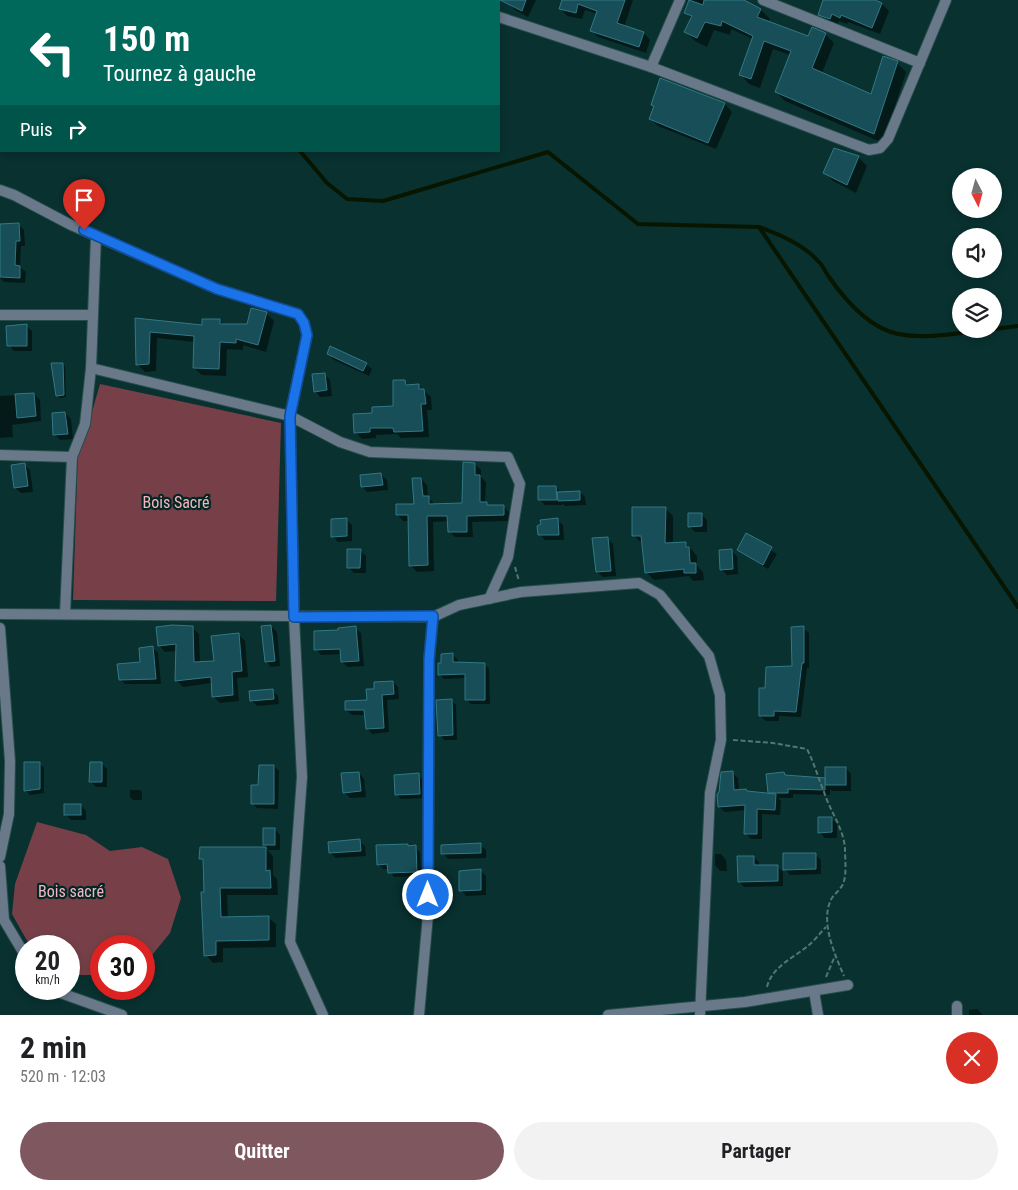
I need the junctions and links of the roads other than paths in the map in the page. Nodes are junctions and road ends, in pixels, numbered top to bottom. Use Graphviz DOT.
graph roads {
  1 [pos="680,0"];
  2 [pos="763,0"];
  3 [pos="946,0"];
  4 [pos="500,17"];
  5 [pos="920,63"];
  6 [pos="651,67"];
  7 [pos="0,190"];
  8 [pos="96,236"];
  9 [pos="0,315"];
  10 [pos="92,315"];
  11 [pos="91,368"];
  12 [pos="290,416"];
  13 [pos="0,455"];
  14 [pos="72,457"];
  15 [pos="489,599"];
  16 [pos="0,614"];
  17 [pos="65,614"];
  18 [pos="433,616"];
  19 [pos="294,617"];
  20 [pos="0,628"];
  21 [pos="0,857"];
  22 [pos="0,866"];
  23 [pos="15,938"];
  24 [pos="848,985"];
  25 [pos="814,991"];
  26 [pos="78,1000"];
  27 [pos="700,1011"];
  28 [pos="122,1015"];
  29 [pos="323,1015"];
  30 [pos="419,1015"];
  31 [pos="608,1015"];
  32 [pos="818,1015"];
  1 -- 6 [label="street"];
  2 -- 5 [label="street"];
  3 -- 5 [label="street"];
  4 -- 6 [label="street"];
  5 -- 6 [label="street"];
  7 -- 8 [label="street"];
  8 -- 10 [label="street"];
  8 -- 12 [label="street"];
  9 -- 10 [label="street"];
  10 -- 11 [label="street"];
  11 -- 12 [label="street"];
  11 -- 14 [label="street"];
  12 -- 15 [label="street"];
  12 -- 19 [label="street"];
  13 -- 14 [label="street"];
  14 -- 17 [label="street"];
  15 -- 18 [label="street"];
  15 -- 27 [label="street"];
  16 -- 17 [label="street"];
  17 -- 19 [label="street"];
  18 -- 19 [label="street"];
  18 -- 30 [label="street"];
  19 -- 29 [label="street"];
  20 -- 21 [label="street"];
  22 -- 23 [label="street"];
  24 -- 25 [label="street"];
  25 -- 27 [label="street"];
  25 -- 32 [label="street"];
  26 -- 28 [label="street"];
  27 -- 31 [label="street"];
}
